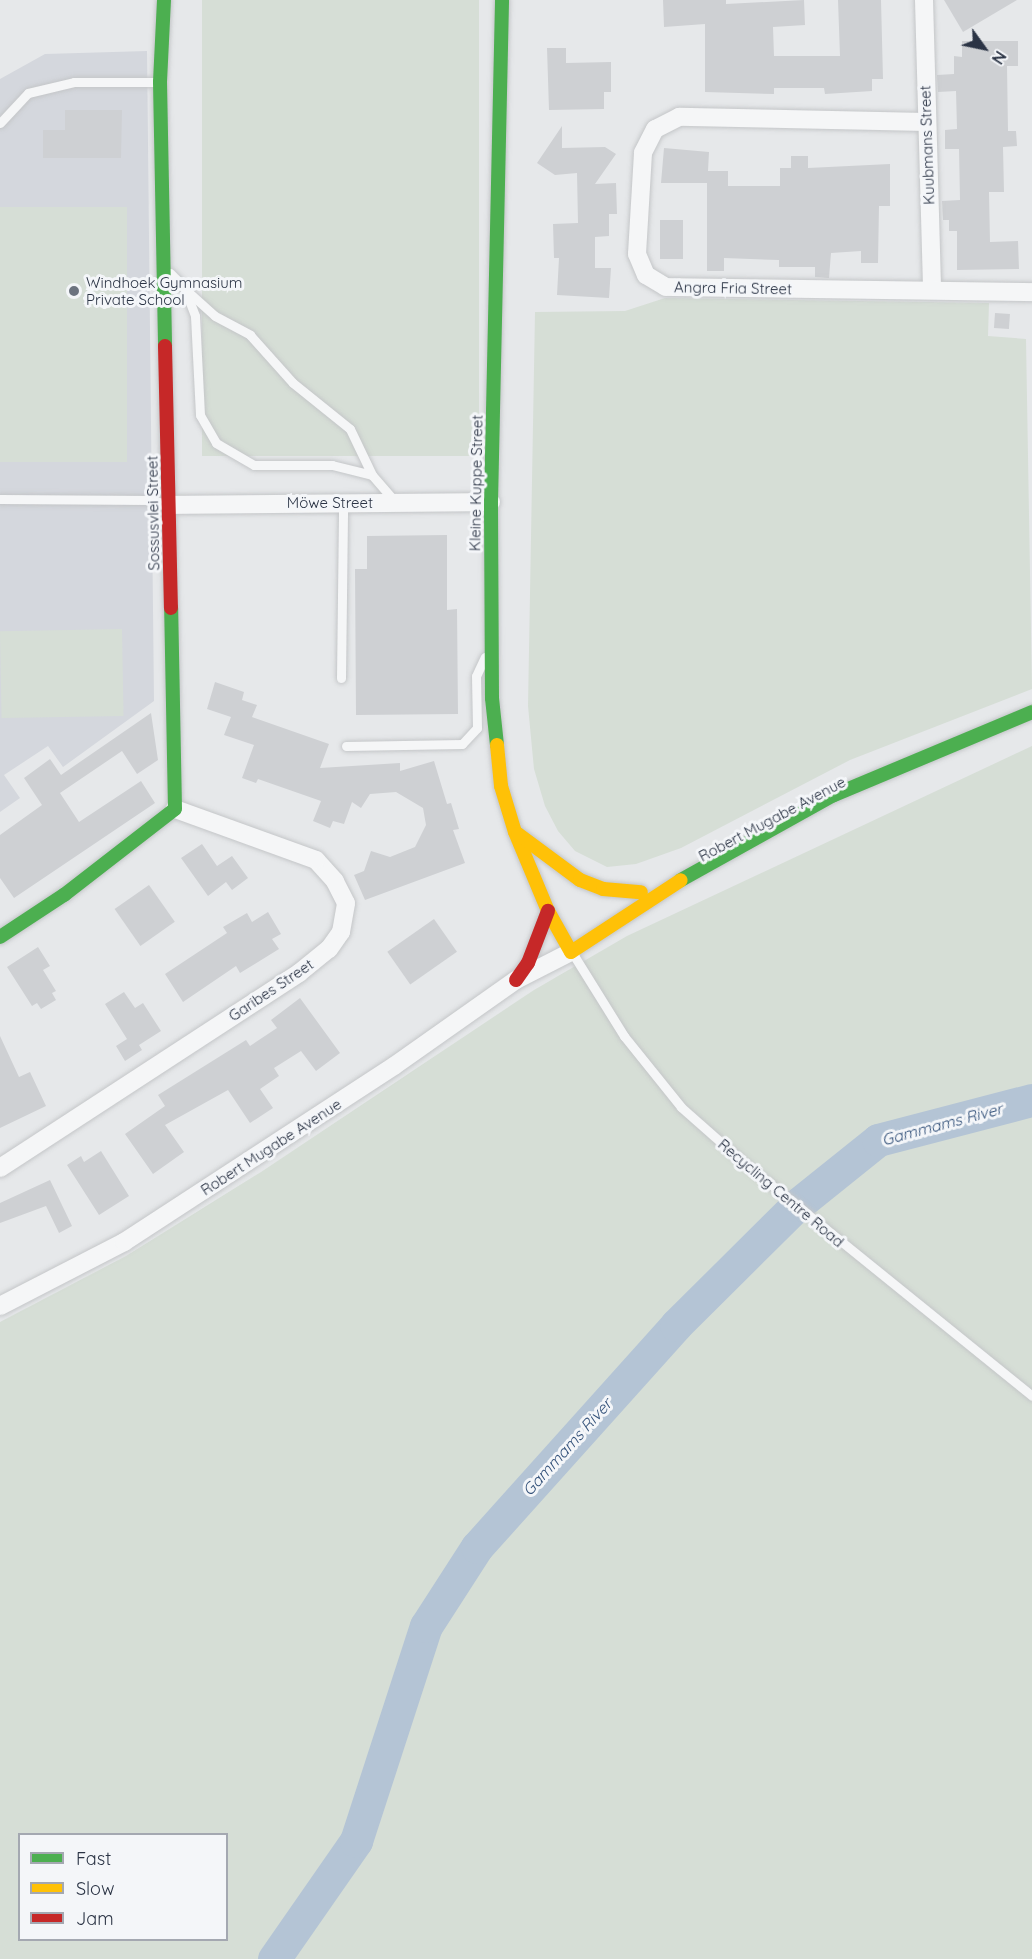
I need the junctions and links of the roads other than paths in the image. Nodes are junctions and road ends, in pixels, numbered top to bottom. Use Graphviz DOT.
graph roads {
  1 [pos="164,0"];
  2 [pos="502,0"];
  3 [pos="924,0"];
  4 [pos="160,81"];
  5 [pos="926,122"];
  6 [pos="0,123"];
  7 [pos="164,267"];
  8 [pos="184,287"];
  9 [pos="932,290"];
  10 [pos="1032,292"];
  11 [pos="372,475"];
  12 [pos="0,499"];
  13 [pos="491,502"];
  14 [pos="343,503"];
  15 [pos="396,503"];
  16 [pos="169,505"];
  17 [pos="492,652"];
  18 [pos="341,678"];
  19 [pos="1032,701"];
  20 [pos="1032,712"];
  21 [pos="346,746"];
  22 [pos="175,809"];
  23 [pos="515,832"];
  24 [pos="641,892"];
  25 [pos="548,911"];
  26 [pos="0,937"];
  27 [pos="573,937"];
  28 [pos="524,975"];
  29 [pos="0,1168"];
  30 [pos="0,1306"];
  31 [pos="1032,1396"];
  1 -- 4 [label="street, Sossusvlei Street"];
  2 -- 13 [label="street, Kleine Kuppe Street"];
  3 -- 5 [label="street, Kuubmans Street"];
  4 -- 6 [label="lane"];
  4 -- 7 [label="street, Sossusvlei Street"];
  5 -- 9 [label="street, Kuubmans Street"];
  5 -- 9 [label="street, Angra Fria Street"];
  7 -- 8 [label="lane"];
  7 -- 16 [label="street, Sossusvlei Street"];
  8 -- 11 [label="lane"];
  8 -- 11 [label="lane"];
  9 -- 10 [label="street, Angra Fria Street"];
  11 -- 15 [label="lane"];
  12 -- 16 [label="lane"];
  13 -- 15 [label="street, Möwe Street"];
  13 -- 17 [label="street, Kleine Kuppe Street"];
  14 -- 15 [label="street, Möwe Street"];
  14 -- 16 [label="street, Möwe Street"];
  14 -- 18 [label="lane"];
  16 -- 22 [label="street, Sossusvlei Street"];
  17 -- 21 [label="lane"];
  17 -- 23 [label="street, Kleine Kuppe Street"];
  19 -- 24 [label="street, Robert Mugabe Avenue"];
  20 -- 27 [label="street, Robert Mugabe Avenue"];
  22 -- 26 [label="street"];
  22 -- 29 [label="street, Garibes Street"];
  23 -- 24 [label="street"];
  23 -- 25 [label="street, Kleine Kuppe Street"];
  24 -- 27 [label="street, Robert Mugabe Avenue"];
  25 -- 27 [label="street, Kleine Kuppe Street"];
  25 -- 28 [label="street"];
  27 -- 28 [label="street, Robert Mugabe Avenue"];
  27 -- 31 [label="lane, Recycling Centre Road"];
  28 -- 30 [label="street, Robert Mugabe Avenue"];
}
